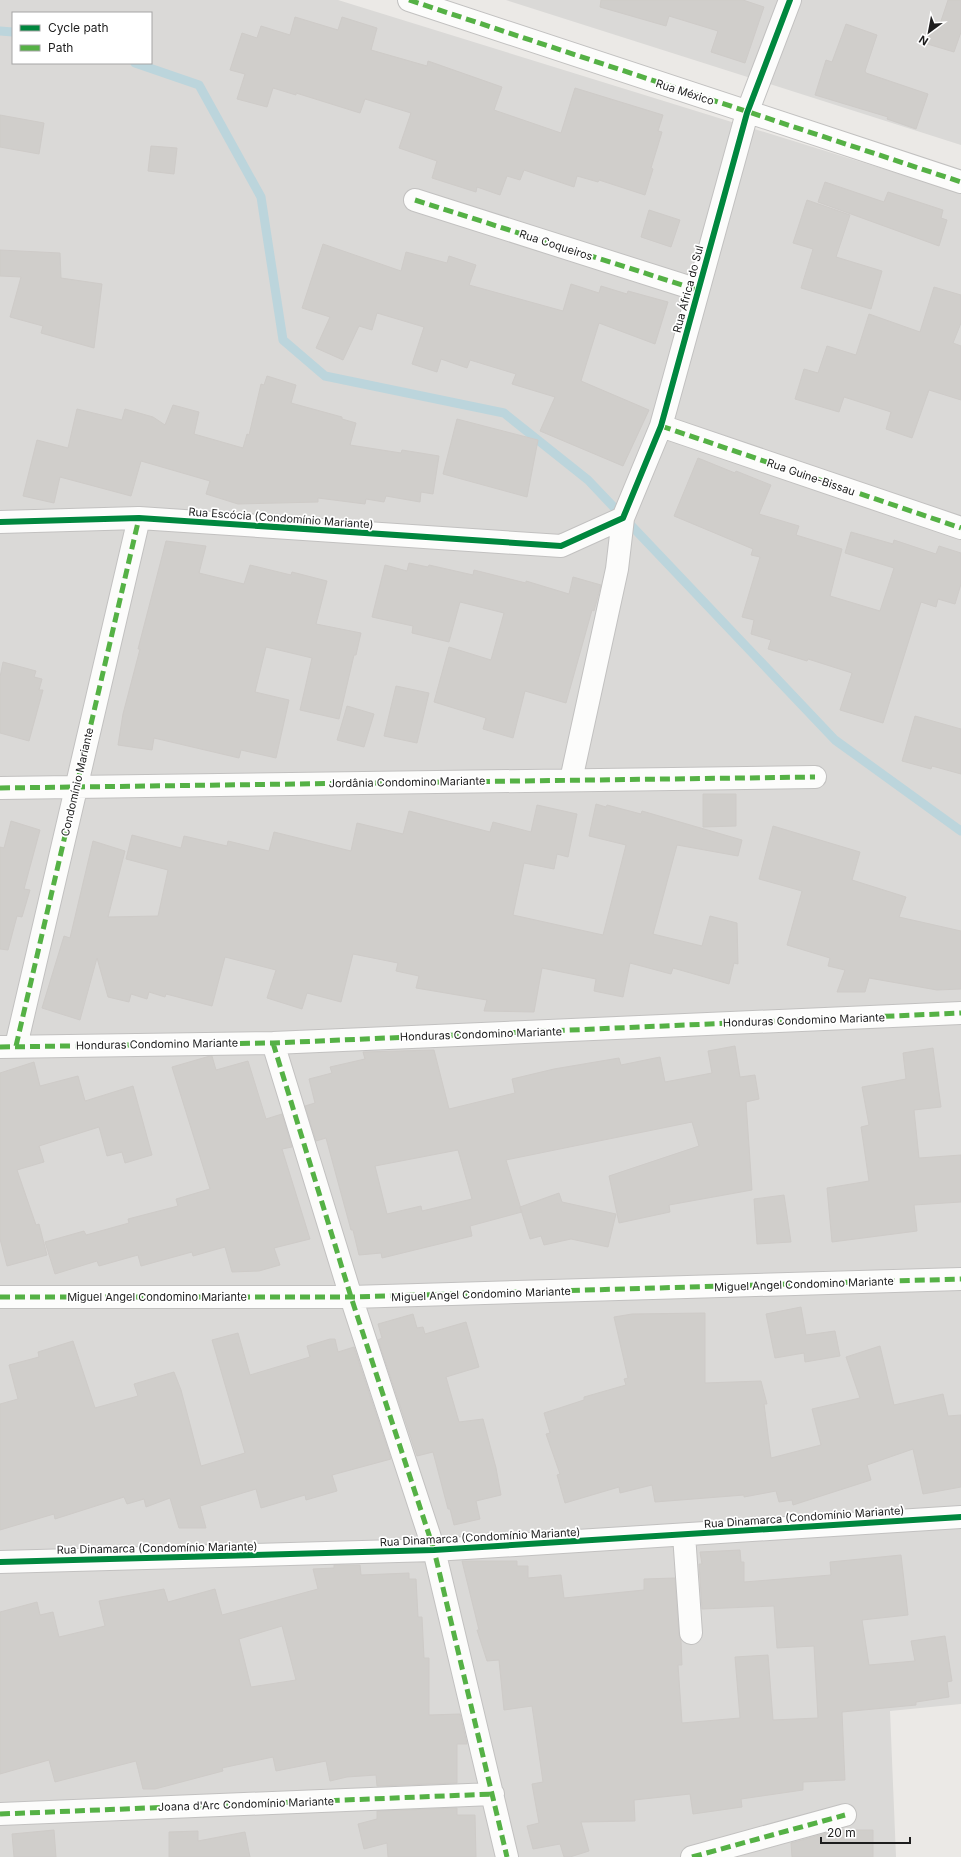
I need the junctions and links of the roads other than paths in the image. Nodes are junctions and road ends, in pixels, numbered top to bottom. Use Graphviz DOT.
graph roads {
  1 [pos="408,0"];
  2 [pos="790,0"];
  3 [pos="747,112"];
  4 [pos="961,182"];
  5 [pos="415,200"];
  6 [pos="698,290"];
  7 [pos="661,426"];
  8 [pos="138,518"];
  9 [pos="623,518"];
  10 [pos="0,522"];
  11 [pos="961,528"];
  12 [pos="815,777"];
  13 [pos="571,780"];
  14 [pos="76,786"];
  15 [pos="0,788"];
  16 [pos="961,1013"];
  17 [pos="273,1043"];
  18 [pos="8,1046"];
  19 [pos="961,1279"];
  20 [pos="0,1297"];
  21 [pos="351,1298"];
  22 [pos="961,1518"];
  23 [pos="684,1535"];
  24 [pos="434,1550"];
  25 [pos="0,1562"];
  26 [pos="691,1633"];
  27 [pos="493,1794"];
  28 [pos="0,1814"];
  29 [pos="845,1816"];
  30 [pos="507,1857"];
  31 [pos="692,1857"];
  1 -- 3 [label="street, Rua México"];
  2 -- 3 [label="street, Rua África do Sul"];
  3 -- 4 [label="street, Rua México"];
  3 -- 6 [label="street, Rua África do Sul"];
  5 -- 6 [label="street, Rua Coqueiros"];
  6 -- 7 [label="street, Rua África do Sul"];
  7 -- 9 [label="street, Rua África do Sul"];
  7 -- 11 [label="street, Rua Guine-Bissau"];
  8 -- 9 [label="street, Rua Escócia (Condomínio Mariante)"];
  8 -- 10 [label="street, Rua Escócia (Condomínio Mariante)"];
  8 -- 14 [label="street, Condomínio Mariante"];
  9 -- 13 [label="street, Rua África do Sul"];
  12 -- 13 [label="street, Jordânia Condomino Mariante"];
  13 -- 14 [label="street, Jordânia Condomino Mariante"];
  14 -- 15 [label="street, Jordânia Condomino Mariante"];
  14 -- 18 [label="street, Condomínio Mariante"];
  16 -- 17 [label="street, Honduras Condomino Mariante"];
  17 -- 18 [label="street, Honduras Condomino Mariante"];
  17 -- 21 [label="street"];
  19 -- 21 [label="street, Miguel Angel Condomino Mariante"];
  20 -- 21 [label="street, Miguel Angel Condomino Mariante"];
  21 -- 24 [label="street"];
  22 -- 23 [label="street, Rua Dinamarca (Condomínio Mariante)"];
  23 -- 24 [label="street, Rua Dinamarca (Condomínio Mariante)"];
  23 -- 26 [label="street"];
  24 -- 25 [label="street, Rua Dinamarca (Condomínio Mariante)"];
  24 -- 27 [label="street"];
  27 -- 28 [label="street, Joana d'Arc Condomínio Mariante"];
  27 -- 30 [label="street"];
  29 -- 31 [label="street"];
}
